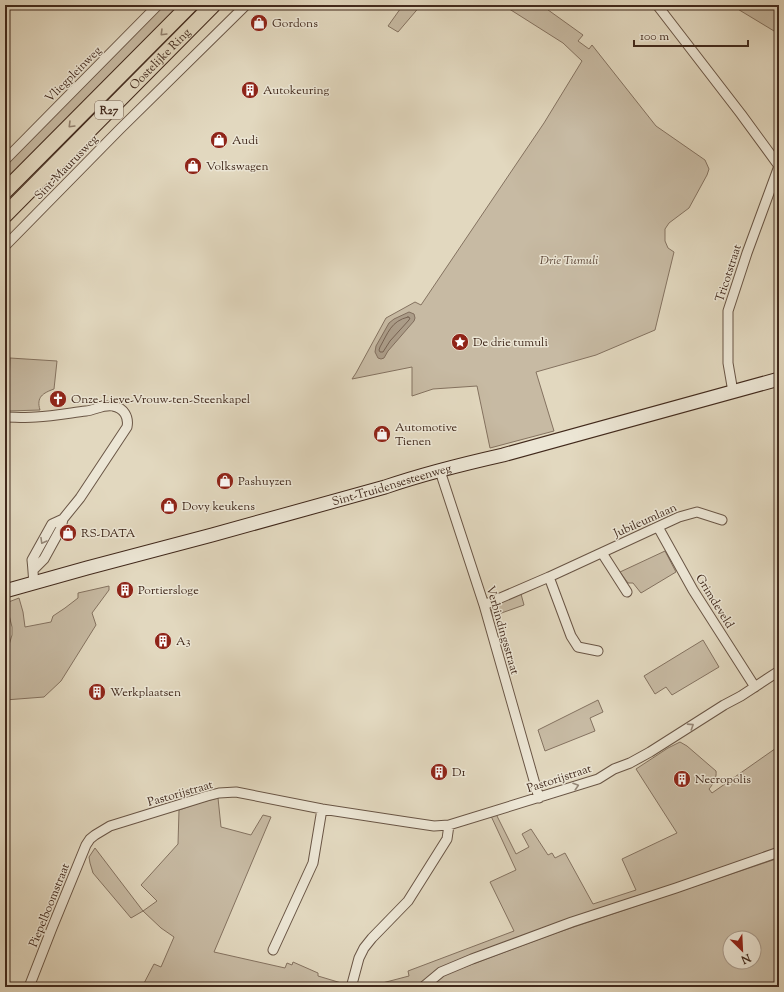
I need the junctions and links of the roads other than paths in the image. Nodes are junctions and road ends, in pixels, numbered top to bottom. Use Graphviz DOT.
graph roads {
  1 [pos="158,5"];
  2 [pos="190,5"];
  3 [pos="213,5"];
  4 [pos="246,5"];
  5 [pos="657,5"];
  6 [pos="5,160"];
  7 [pos="779,166"];
  8 [pos="5,191"];
  9 [pos="5,215"];
  10 [pos="5,246"];
  11 [pos="779,379"];
  12 [pos="733,392"];
  13 [pos="5,416"];
  14 [pos="440,471"];
  15 [pos="722,520"];
  16 [pos="658,527"];
  17 [pos="602,553"];
  18 [pos="549,577"];
  19 [pos="34,583"];
  20 [pos="5,591"];
  21 [pos="627,592"];
  22 [pos="484,605"];
  23 [pos="598,651"];
  24 [pos="779,671"];
  25 [pos="755,687"];
  26 [pos="539,798"];
  27 [pos="322,809"];
  28 [pos="449,825"];
  29 [pos="95,835"];
  30 [pos="779,852"];
  31 [pos="273,950"];
  32 [pos="29,987"];
  33 [pos="352,987"];
  34 [pos="423,987"];
  1 -- 6 [label="street, Vliegpleinweg"];
  2 -- 8 [label="highway, Oostelijke Ring / R27, one-way"];
  3 -- 9 [label="highway, Oostelijke Ring / R27"];
  4 -- 10 [label="street, Sint-Maurusweg"];
  5 -- 7 [label="street"];
  7 -- 12 [label="street, Tricotstraat"];
  11 -- 12 [label="main road, Sint-Truidensesteenweg"];
  12 -- 14 [label="main road, Sint-Truidensesteenweg"];
  13 -- 19 [label="street"];
  14 -- 19 [label="main road, Sint-Truidensesteenweg"];
  14 -- 22 [label="street, Verbindingsstraat"];
  15 -- 16 [label="street, Jubileumlaan"];
  16 -- 17 [label="street, Jubileumlaan"];
  16 -- 25 [label="street, Grimdeveld"];
  17 -- 18 [label="street, Jubileumlaan"];
  17 -- 21 [label="street"];
  18 -- 22 [label="street, Jubileumlaan"];
  18 -- 23 [label="street"];
  19 -- 20 [label="main road, Sint-Truidensesteenweg"];
  22 -- 26 [label="street, Verbindingsstraat"];
  24 -- 25 [label="street, Pastorijstraat"];
  26 -- 25 [label="street, Pastorijstraat, one-way"];
  26 -- 28 [label="street, Pastorijstraat"];
  27 -- 28 [label="street, Pastorijstraat"];
  27 -- 29 [label="street, Pastorijstraat"];
  27 -- 31 [label="street"];
  28 -- 33 [label="street"];
  29 -- 32 [label="street, Piepelboomstraat"];
  30 -- 34 [label="street"];
}
